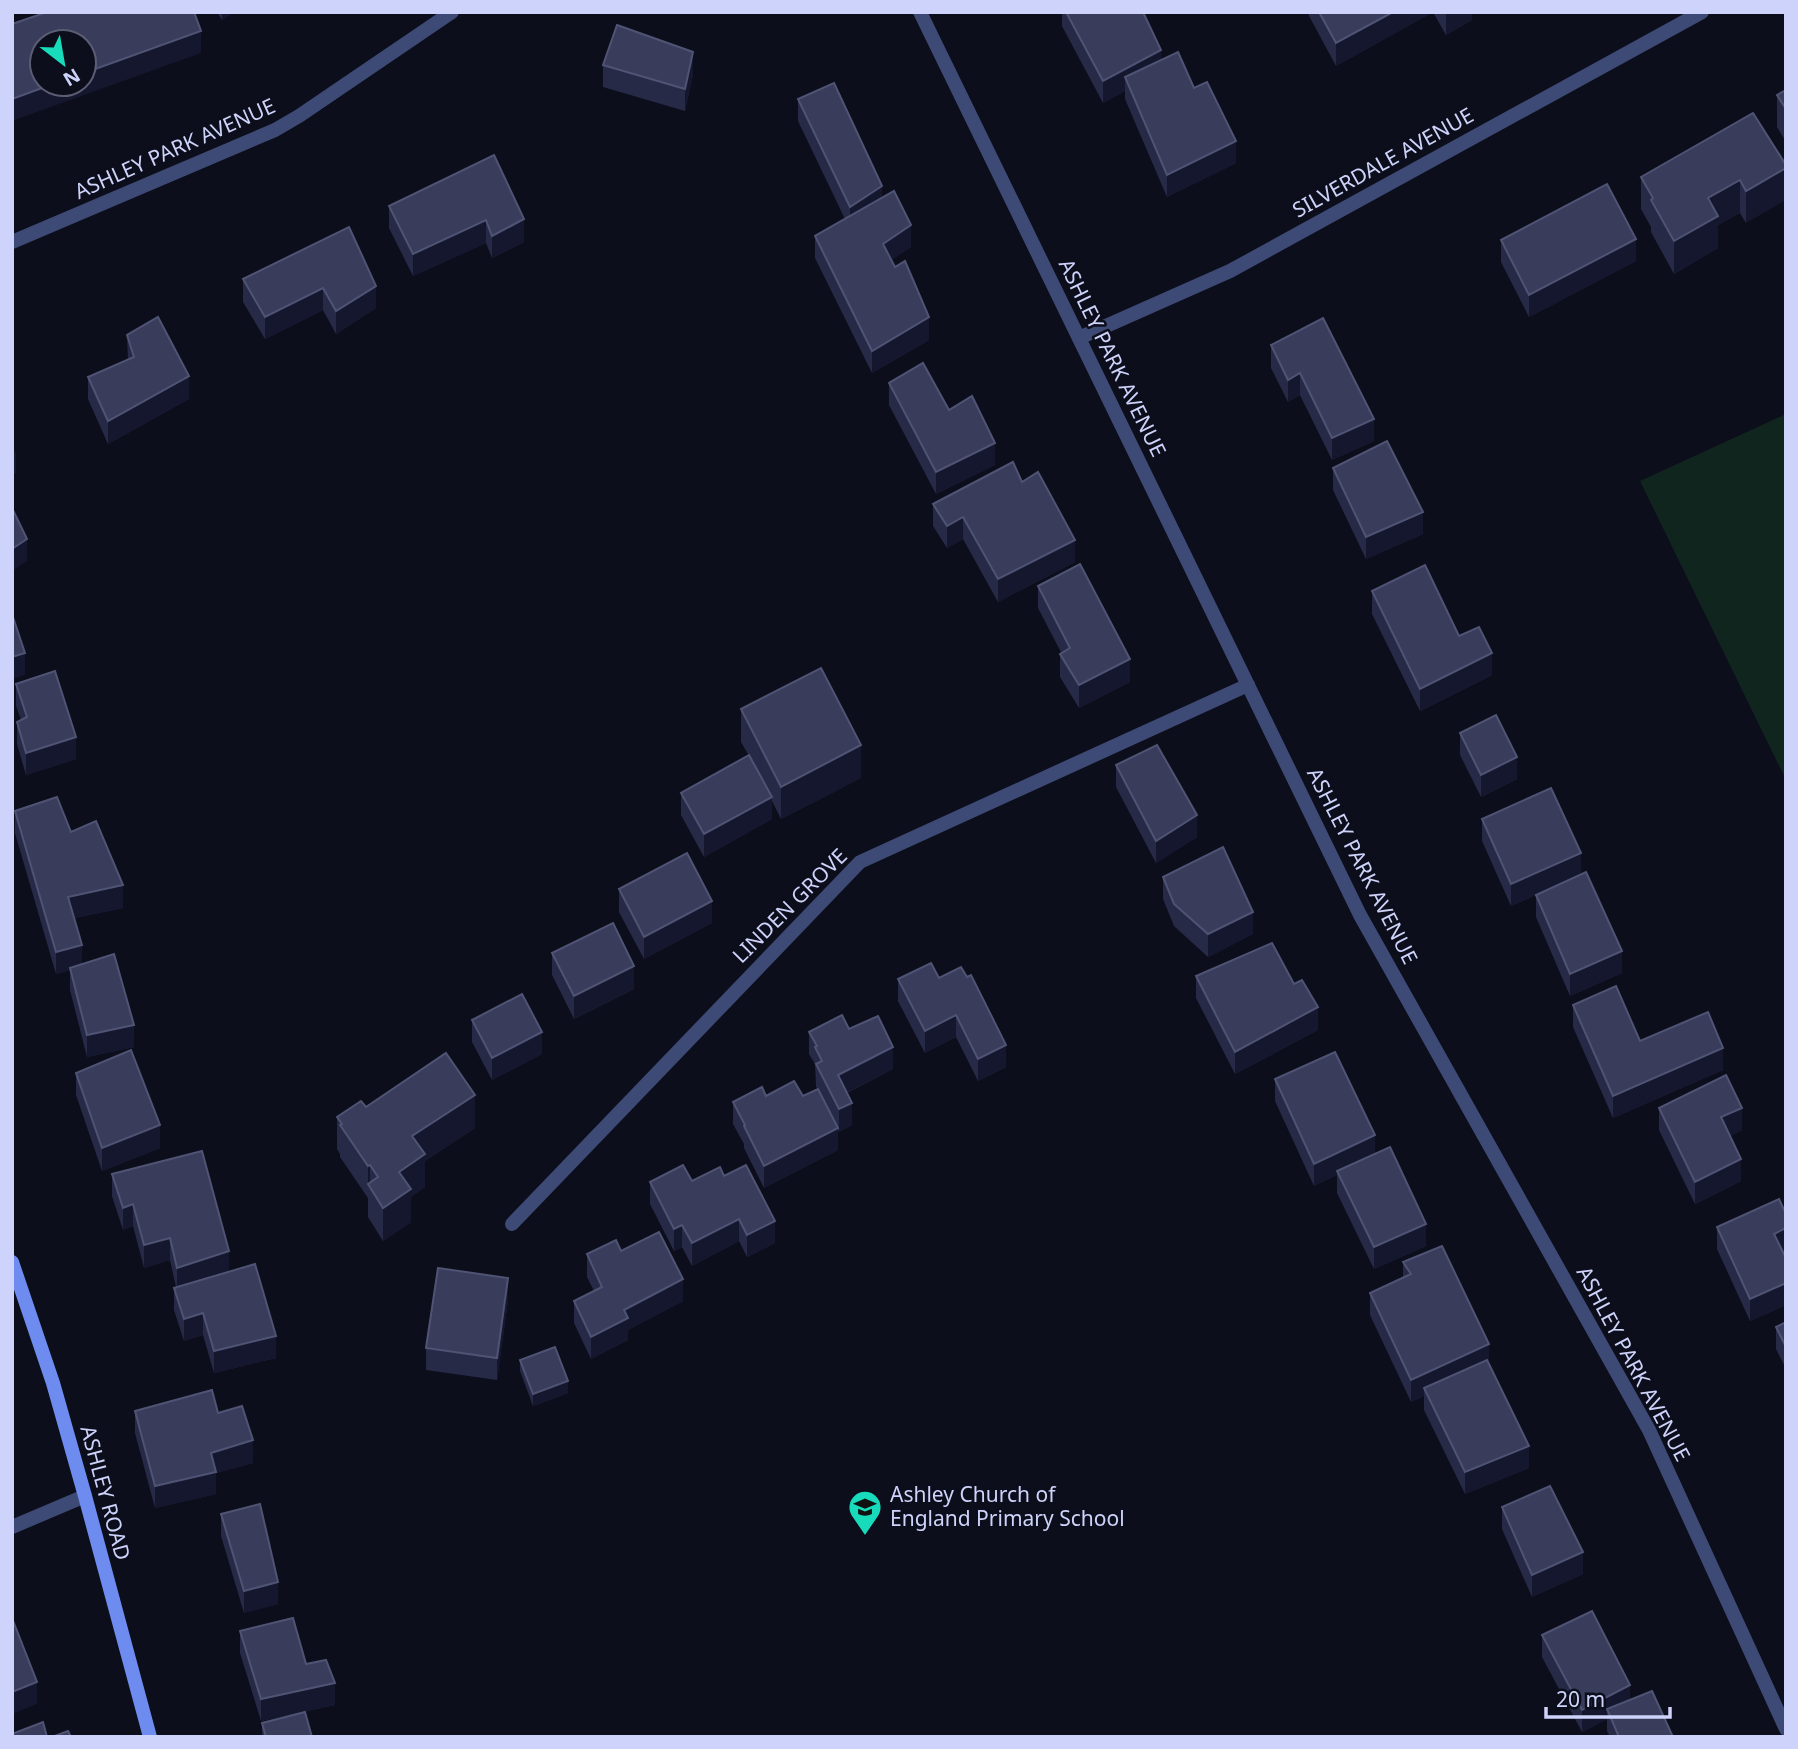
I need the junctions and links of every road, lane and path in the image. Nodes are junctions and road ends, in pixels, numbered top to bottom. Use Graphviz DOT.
graph roads {
  1 [pos="452,12"];
  2 [pos="920,12"];
  3 [pos="1702,12"];
  4 [pos="12,242"];
  5 [pos="1079,338"];
  6 [pos="1248,685"];
  7 [pos="512,1224"];
  8 [pos="12,1262"];
  9 [pos="85,1496"];
  10 [pos="12,1527"];
  11 [pos="1786,1729"];
  12 [pos="150,1737"];
  1 -- 4 [label="street, ASHLEY PARK AVENUE"];
  2 -- 5 [label="street, ASHLEY PARK AVENUE"];
  3 -- 5 [label="street, SILVERDALE AVENUE"];
  5 -- 6 [label="street, ASHLEY PARK AVENUE"];
  6 -- 7 [label="street, LINDEN GROVE"];
  6 -- 11 [label="street, ASHLEY PARK AVENUE"];
  8 -- 9 [label="main road, ASHLEY ROAD"];
  9 -- 10 [label="street"];
  9 -- 12 [label="main road, ASHLEY ROAD"];
}
